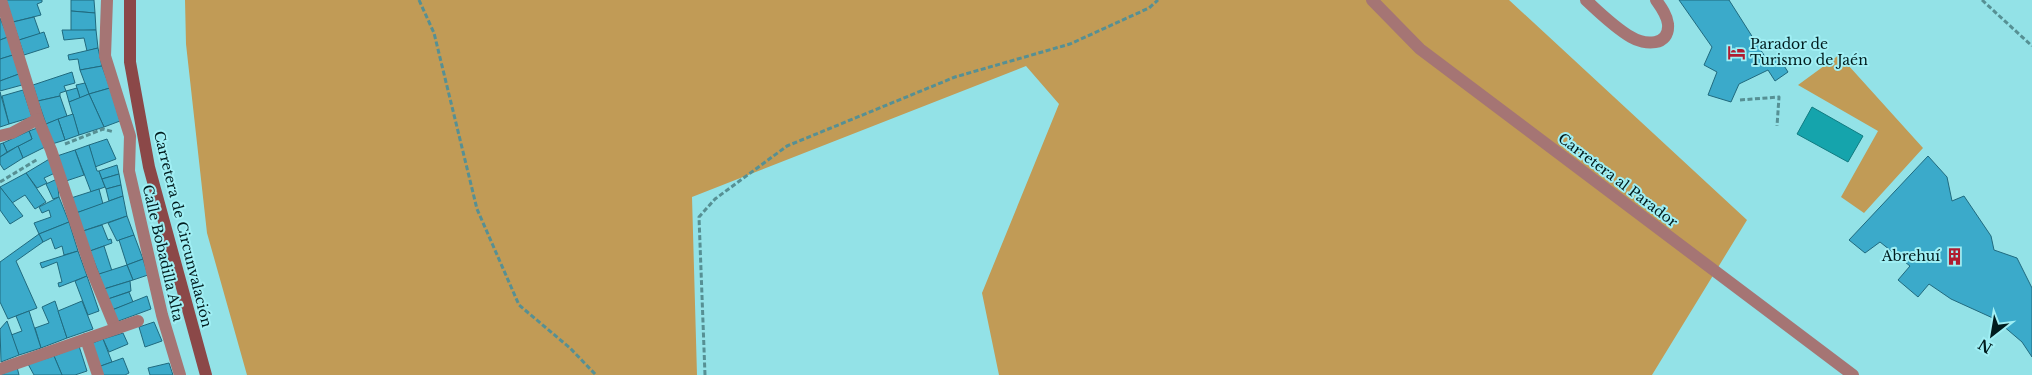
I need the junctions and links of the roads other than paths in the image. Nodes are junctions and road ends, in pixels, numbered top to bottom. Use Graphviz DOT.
graph roads {
  1 [pos="1,0"];
  2 [pos="107,0"];
  3 [pos="130,0"];
  4 [pos="1372,0"];
  5 [pos="1586,0"];
  6 [pos="1656,0"];
  7 [pos="38,119"];
  8 [pos="0,136"];
  9 [pos="138,321"];
  10 [pos="115,327"];
  11 [pos="86,339"];
  12 [pos="0,368"];
  13 [pos="98,375"];
  14 [pos="180,375"];
  15 [pos="206,375"];
  16 [pos="1853,375"];
  1 -- 7 [label="street"];
  2 -- 14 [label="street, Calle Bobadilla Alta"];
  3 -- 15 [label="main road, Carretera de Circunvalación"];
  4 -- 16 [label="street, Carretera al Parador"];
  5 -- 6 [label="street"];
  7 -- 8 [label="street"];
  7 -- 10 [label="street"];
  9 -- 10 [label="street"];
  10 -- 11 [label="street"];
  11 -- 12 [label="street"];
  11 -- 13 [label="street"];
}
